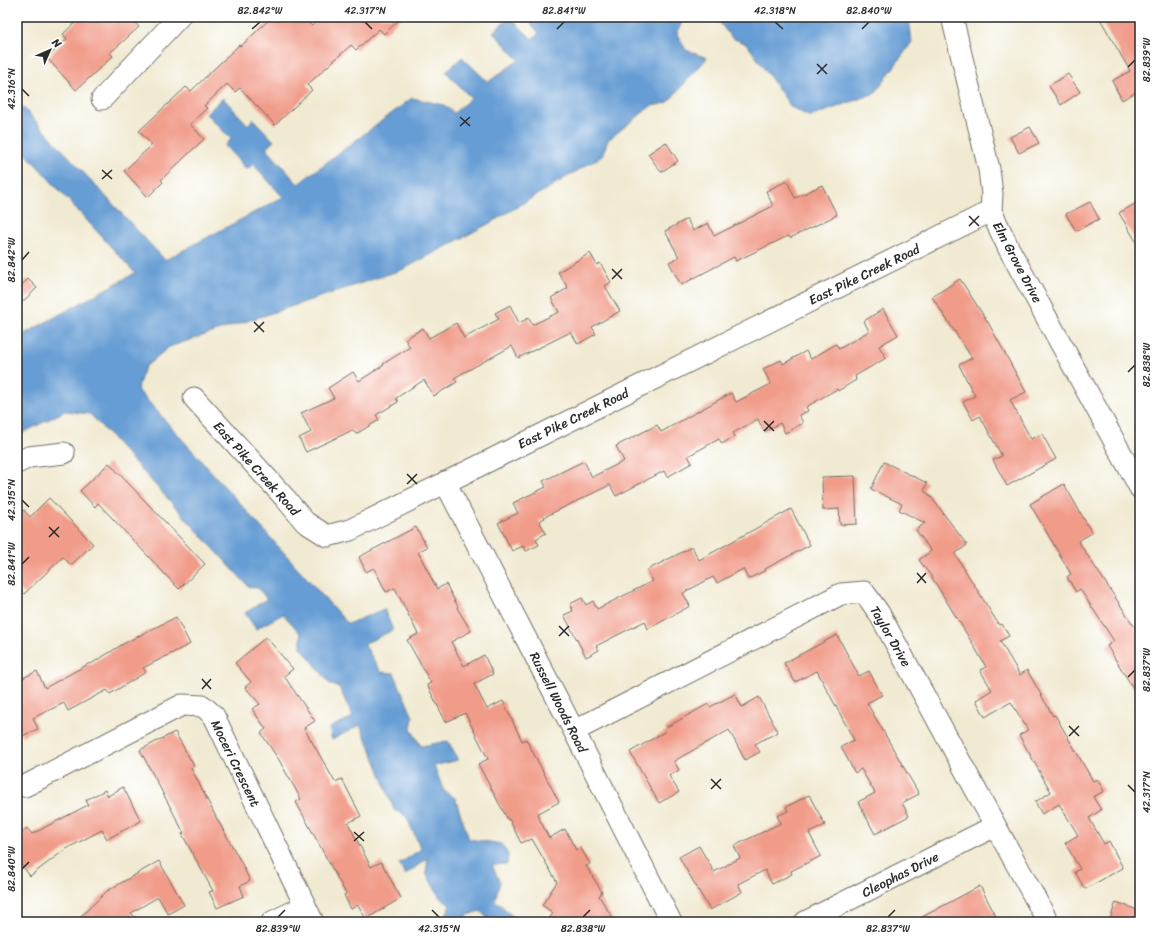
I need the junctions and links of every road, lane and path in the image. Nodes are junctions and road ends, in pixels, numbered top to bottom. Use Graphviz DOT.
graph roads {
  1 [pos="179,17"];
  2 [pos="952,17"];
  3 [pos="102,99"];
  4 [pos="991,211"];
  5 [pos="194,398"];
  6 [pos="64,453"];
  7 [pos="17,463"];
  8 [pos="445,482"];
  9 [pos="1140,488"];
  10 [pos="574,731"];
  11 [pos="17,785"];
  12 [pos="995,826"];
  13 [pos="309,914"];
  14 [pos="272,922"];
  15 [pos="671,922"];
  16 [pos="805,922"];
  17 [pos="1048,922"];
  1 -- 3 [label="street"];
  2 -- 4 [label="street, Elm Grove Drive"];
  4 -- 8 [label="street, East Pike Creek Road"];
  4 -- 9 [label="street, Elm Grove Drive"];
  5 -- 8 [label="street, East Pike Creek Road"];
  6 -- 7 [label="street"];
  8 -- 10 [label="street, Russell Woods Road"];
  10 -- 12 [label="street, Taylor Drive"];
  10 -- 15 [label="street, Russell Woods Road"];
  11 -- 13 [label="street, Moceri Crescent"];
  12 -- 16 [label="street, Cleophas Drive"];
  12 -- 17 [label="street, Taylor Drive"];
  13 -- 14 [label="street"];
}
